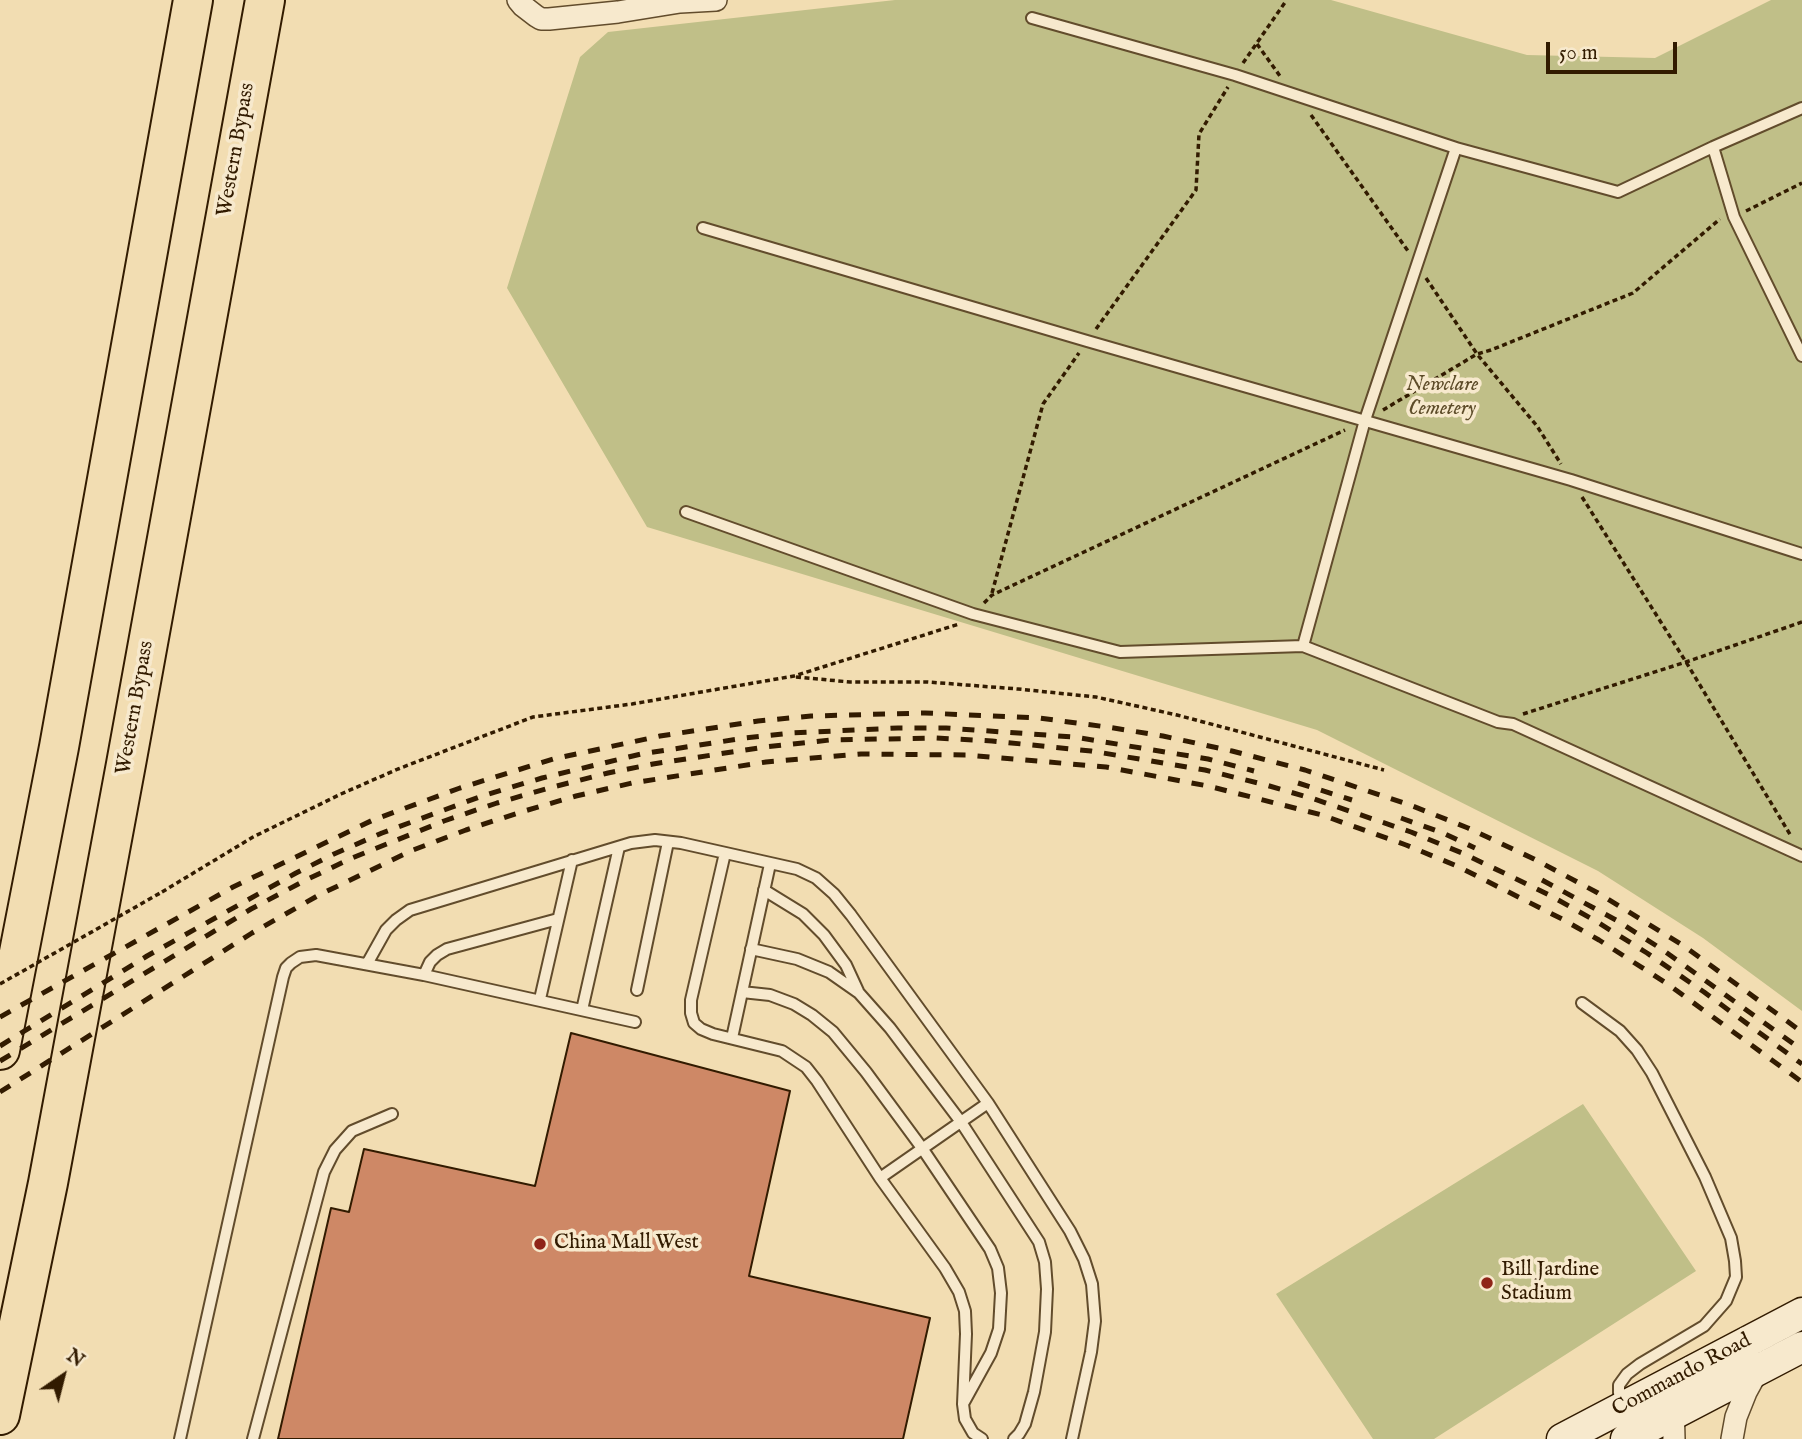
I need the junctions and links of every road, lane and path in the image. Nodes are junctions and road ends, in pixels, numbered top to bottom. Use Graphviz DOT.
graph roads {
  1 [pos="193,0"];
  2 [pos="265,0"];
  3 [pos="518,0"];
  4 [pos="716,0"];
  5 [pos="680,1"];
  6 [pos="1286,1"];
  7 [pos="1032,18"];
  8 [pos="1256,44"];
  9 [pos="1235,75"];
  10 [pos="1293,94"];
  11 [pos="1802,108"];
  12 [pos="1713,147"];
  13 [pos="1456,148"];
  14 [pos="1802,183"];
  15 [pos="1734,217"];
  16 [pos="703,228"];
  17 [pos="1418,266"];
  18 [pos="1087,341"];
  19 [pos="1477,354"];
  20 [pos="1802,356"];
  21 [pos="1364,421"];
  22 [pos="1571,480"];
  23 [pos="686,512"];
  24 [pos="1802,554"];
  25 [pos="992,595"];
  26 [pos="973,614"];
  27 [pos="1802,622"];
  28 [pos="1303,646"];
  29 [pos="1686,662"];
  30 [pos="794,677"];
  31 [pos="1498,722"];
  32 [pos="1384,770"];
  33 [pos="668,842"];
  34 [pos="1795,843"];
  35 [pos="619,847"];
  36 [pos="725,853"];
  37 [pos="1802,856"];
  38 [pos="572,860"];
  39 [pos="770,864"];
  40 [pos="764,890"];
  41 [pos="558,919"];
  42 [pos="751,949"];
  43 [pos="367,964"];
  44 [pos="424,975"];
  45 [pos="0,984"];
  46 [pos="637,990"];
  47 [pos="742,992"];
  48 [pos="859,993"];
  49 [pos="540,999"];
  50 [pos="1582,1003"];
  51 [pos="582,1010"];
  52 [pos="635,1022"];
  53 [pos="732,1038"];
  54 [pos="0,1050"];
  55 [pos="988,1103"];
  56 [pos="392,1114"];
  57 [pos="961,1122"];
  58 [pos="922,1148"];
  59 [pos="880,1178"];
  60 [pos="1802,1313"];
  61 [pos="1802,1323"];
  62 [pos="1802,1338"];
  63 [pos="1802,1347"];
  64 [pos="1759,1370"];
  65 [pos="963,1404"];
  66 [pos="1674,1405"];
  67 [pos="0,1415"];
  68 [pos="1631,1427"];
  69 [pos="180,1439"];
  70 [pos="253,1439"];
  71 [pos="982,1439"];
  72 [pos="1014,1439"];
  73 [pos="1072,1439"];
  74 [pos="1562,1439"];
  75 [pos="1578,1439"];
  76 [pos="1732,1439"];
  1 -- 54 [label="highway"];
  2 -- 67 [label="highway, Western Bypass"];
  3 -- 5 [label="street"];
  4 -- 5 [label="street"];
  6 -- 8 [label="path"];
  7 -- 9 [label="lane"];
  8 -- 9 [label="path"];
  8 -- 10 [label="path"];
  9 -- 10 [label="lane"];
  9 -- 18 [label="path"];
  10 -- 13 [label="lane"];
  10 -- 17 [label="path"];
  11 -- 12 [label="lane"];
  12 -- 13 [label="lane"];
  12 -- 15 [label="lane"];
  13 -- 17 [label="lane"];
  14 -- 15 [label="path"];
  15 -- 19 [label="path"];
  15 -- 20 [label="lane"];
  16 -- 18 [label="lane"];
  17 -- 19 [label="path"];
  17 -- 21 [label="lane"];
  18 -- 21 [label="lane"];
  18 -- 25 [label="path"];
  19 -- 21 [label="path"];
  19 -- 22 [label="path"];
  21 -- 22 [label="lane"];
  21 -- 25 [label="path"];
  21 -- 28 [label="lane"];
  22 -- 24 [label="lane"];
  22 -- 29 [label="path"];
  23 -- 26 [label="lane"];
  25 -- 26 [label="path"];
  26 -- 28 [label="lane"];
  26 -- 30 [label="path"];
  27 -- 29 [label="path"];
  28 -- 31 [label="lane"];
  29 -- 31 [label="path"];
  29 -- 34 [label="path"];
  30 -- 32 [label="path"];
  30 -- 45 [label="path, bridge"];
  31 -- 37 [label="lane"];
  33 -- 35 [label="lane"];
  33 -- 36 [label="lane"];
  33 -- 46 [label="lane"];
  35 -- 38 [label="lane"];
  35 -- 51 [label="lane"];
  36 -- 39 [label="lane"];
  36 -- 53 [label="lane"];
  38 -- 41 [label="lane"];
  38 -- 43 [label="lane"];
  39 -- 40 [label="lane"];
  39 -- 55 [label="lane"];
  40 -- 42 [label="lane"];
  40 -- 48 [label="lane"];
  41 -- 44 [label="lane"];
  41 -- 49 [label="lane"];
  42 -- 47 [label="lane"];
  42 -- 48 [label="lane"];
  43 -- 44 [label="lane"];
  43 -- 69 [label="lane"];
  44 -- 49 [label="lane"];
  47 -- 53 [label="lane"];
  47 -- 58 [label="lane"];
  48 -- 57 [label="lane"];
  49 -- 51 [label="lane"];
  50 -- 68 [label="lane"];
  51 -- 52 [label="lane"];
  53 -- 59 [label="lane"];
  55 -- 57 [label="lane"];
  55 -- 73 [label="lane"];
  56 -- 70 [label="lane"];
  57 -- 58 [label="lane"];
  57 -- 72 [label="lane"];
  58 -- 59 [label="lane"];
  58 -- 65 [label="lane"];
  59 -- 65 [label="lane"];
  60 -- 66 [label="main road, Commando Road"];
  61 -- 66 [label="lane"];
  62 -- 66 [label="lane"];
  63 -- 64 [label="main road, Commando Road"];
  64 -- 66 [label="main road, Commando Road"];
  64 -- 76 [label="street"];
  65 -- 71 [label="lane"];
  66 -- 68 [label="main road, Commando Road"];
  68 -- 74 [label="main road, Commando Road"];
  68 -- 75 [label="lane"];
}
